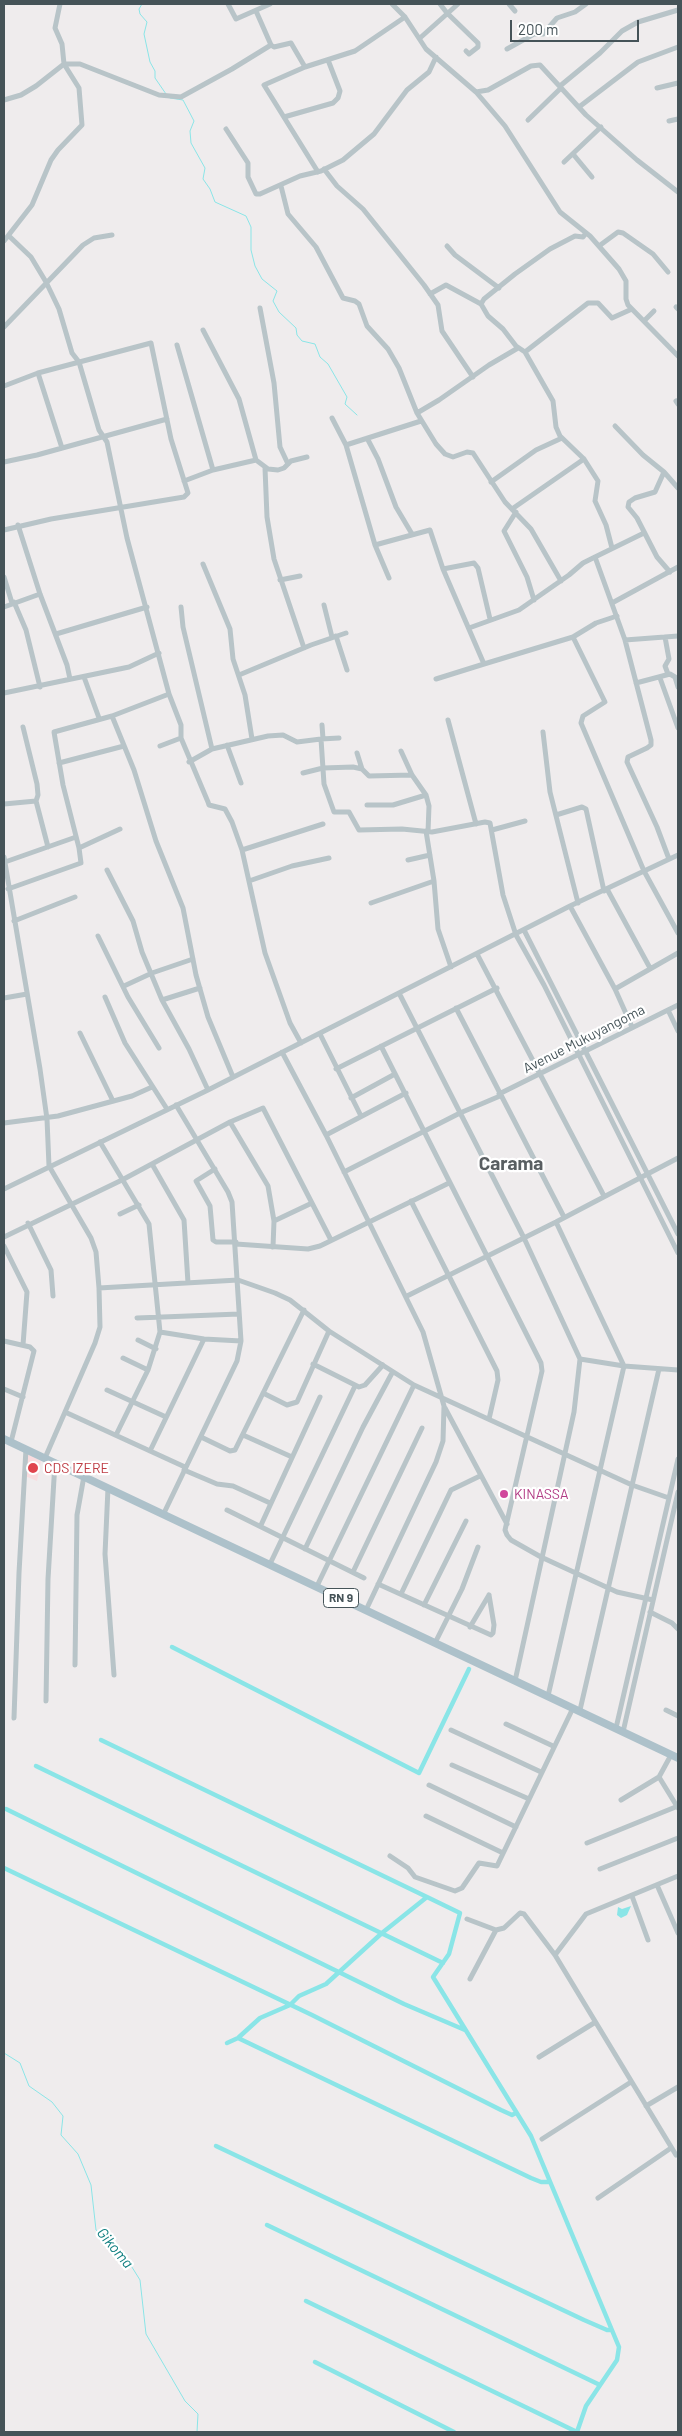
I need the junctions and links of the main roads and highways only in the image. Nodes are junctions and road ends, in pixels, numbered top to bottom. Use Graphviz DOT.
graph roads {
  1 [pos="7,1440"];
  2 [pos="675,1757"];
  1 -- 2 [label="main road, RN 9"];
}
